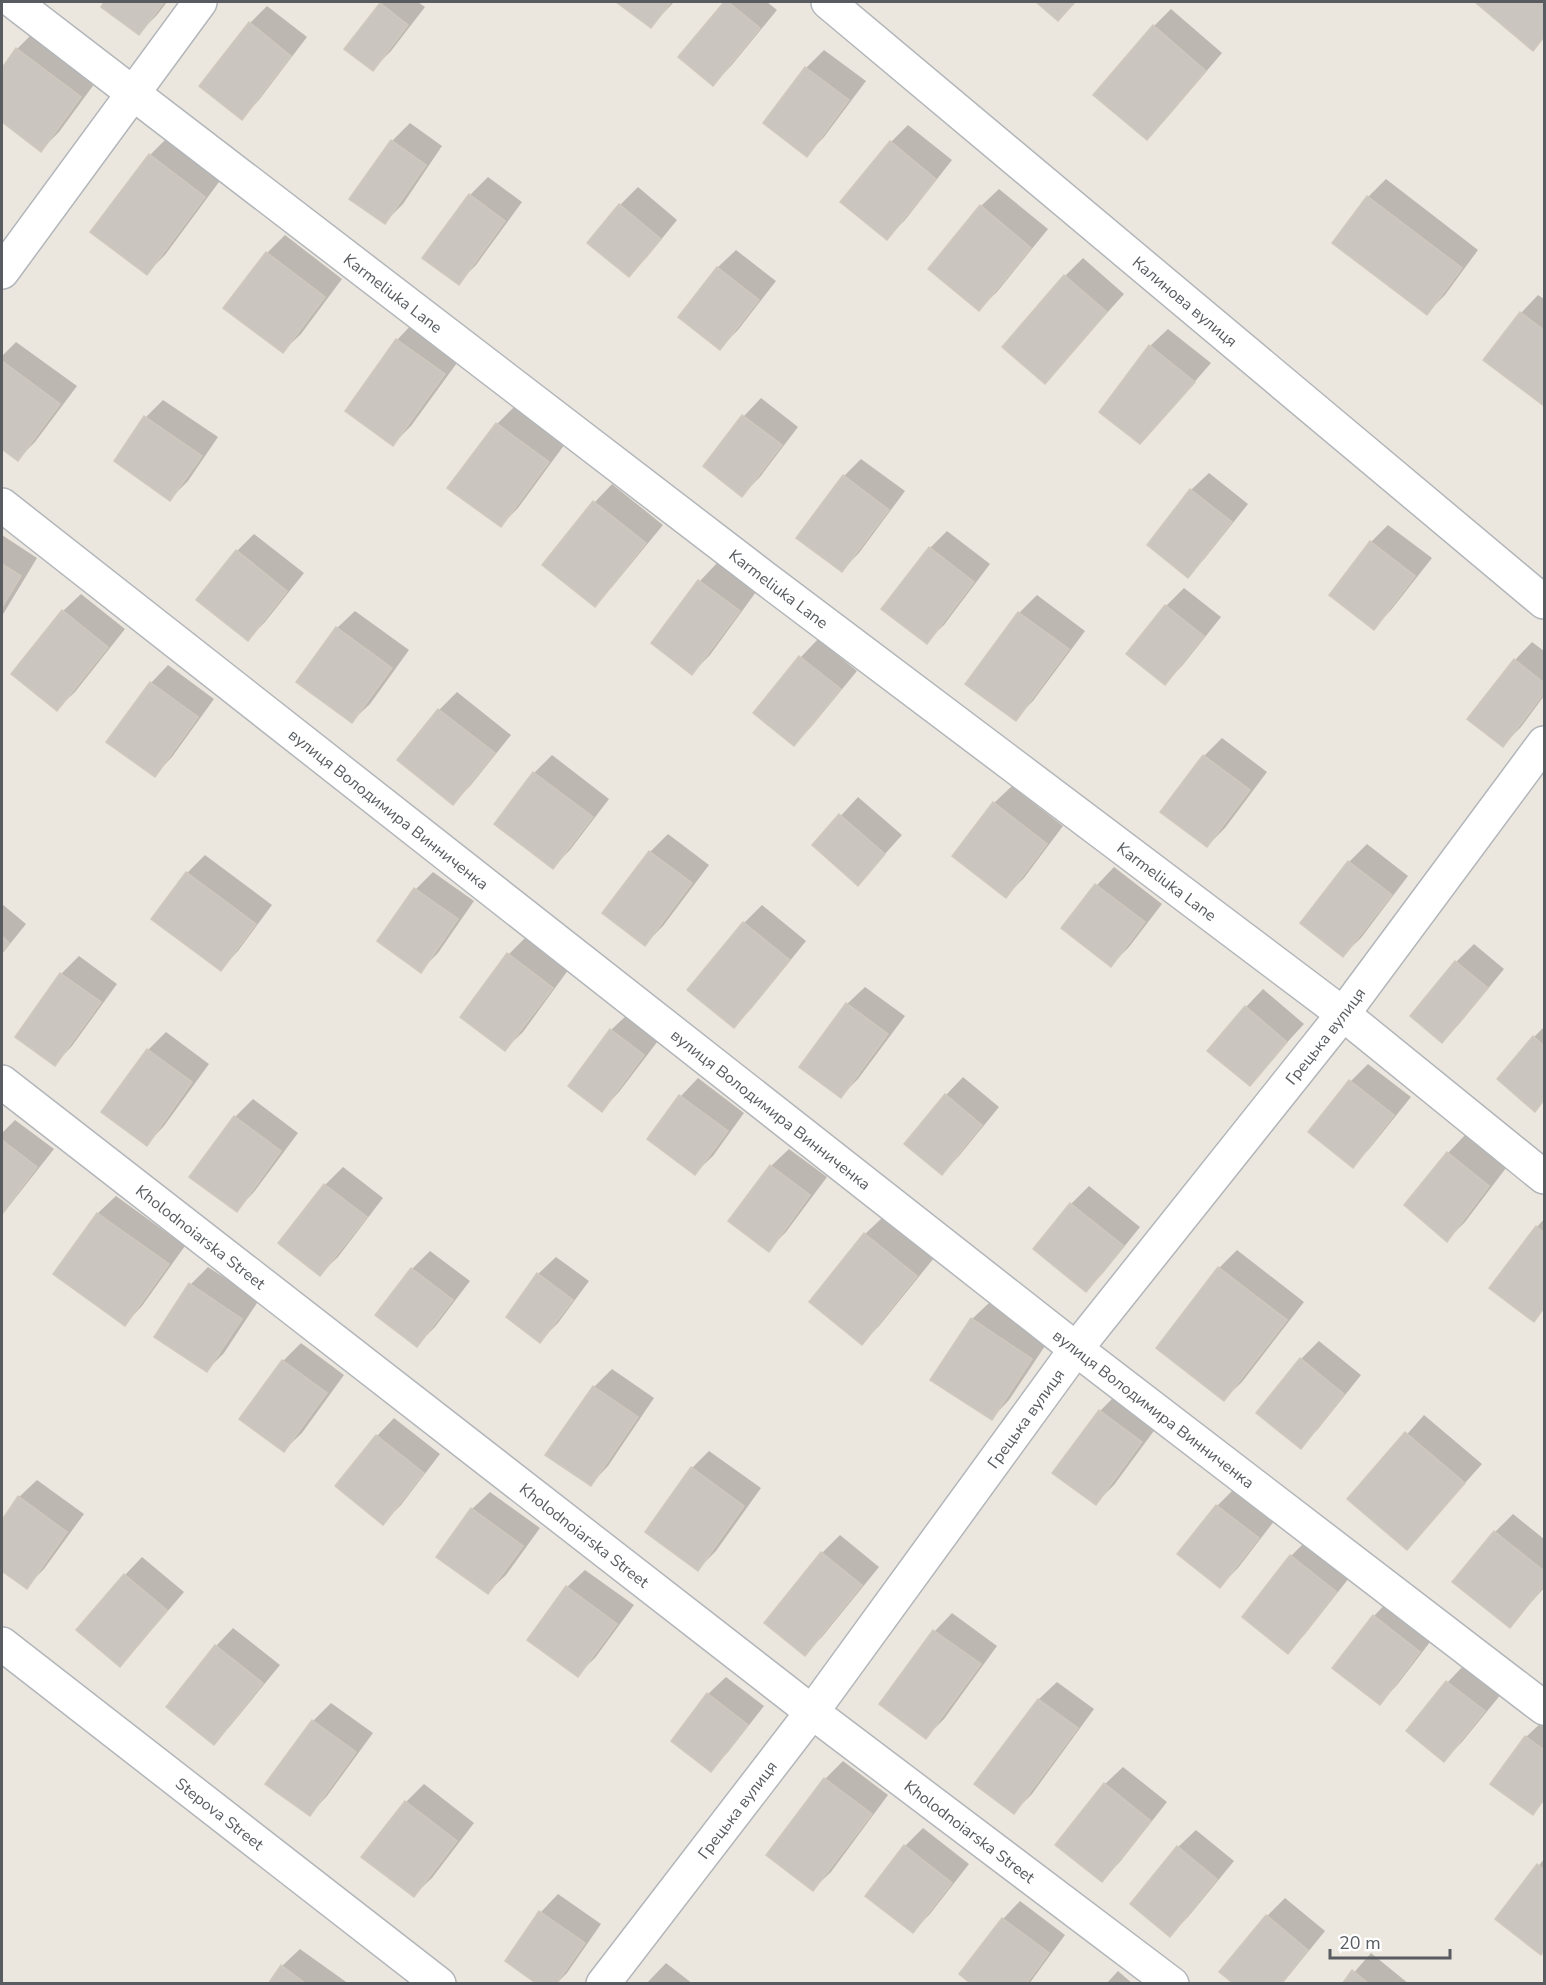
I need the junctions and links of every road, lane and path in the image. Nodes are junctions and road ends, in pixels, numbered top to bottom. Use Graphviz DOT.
graph roads {
  1 [pos="14,2"];
  2 [pos="200,2"];
  3 [pos="828,2"];
  4 [pos="133,94"];
  5 [pos="2,272"];
  6 [pos="2,505"];
  7 [pos="1545,602"];
  8 [pos="1545,743"];
  9 [pos="1343,1014"];
  10 [pos="2,1082"];
  11 [pos="1545,1177"];
  12 [pos="1076,1349"];
  13 [pos="2,1644"];
  14 [pos="1545,1708"];
  15 [pos="812,1712"];
  16 [pos="439,1983"];
  17 [pos="603,1983"];
  18 [pos="1172,1983"];
  1 -- 4 [label="street, Karmeliuka Lane"];
  2 -- 4 [label="street"];
  3 -- 7 [label="street, Калинова вулиця"];
  4 -- 5 [label="street"];
  4 -- 9 [label="street, Karmeliuka Lane"];
  6 -- 12 [label="street, вулиця Володимира Винниченка"];
  8 -- 9 [label="street, Грецька вулиця"];
  9 -- 11 [label="street, Karmeliuka Lane"];
  9 -- 12 [label="street, Грецька вулиця"];
  10 -- 15 [label="street, Kholodnoiarska Street"];
  12 -- 14 [label="street, вулиця Володимира Винниченка"];
  12 -- 15 [label="street, Грецька вулиця"];
  13 -- 16 [label="street, Stepova Street"];
  15 -- 17 [label="street, Грецька вулиця"];
  15 -- 18 [label="street, Kholodnoiarska Street"];
}
